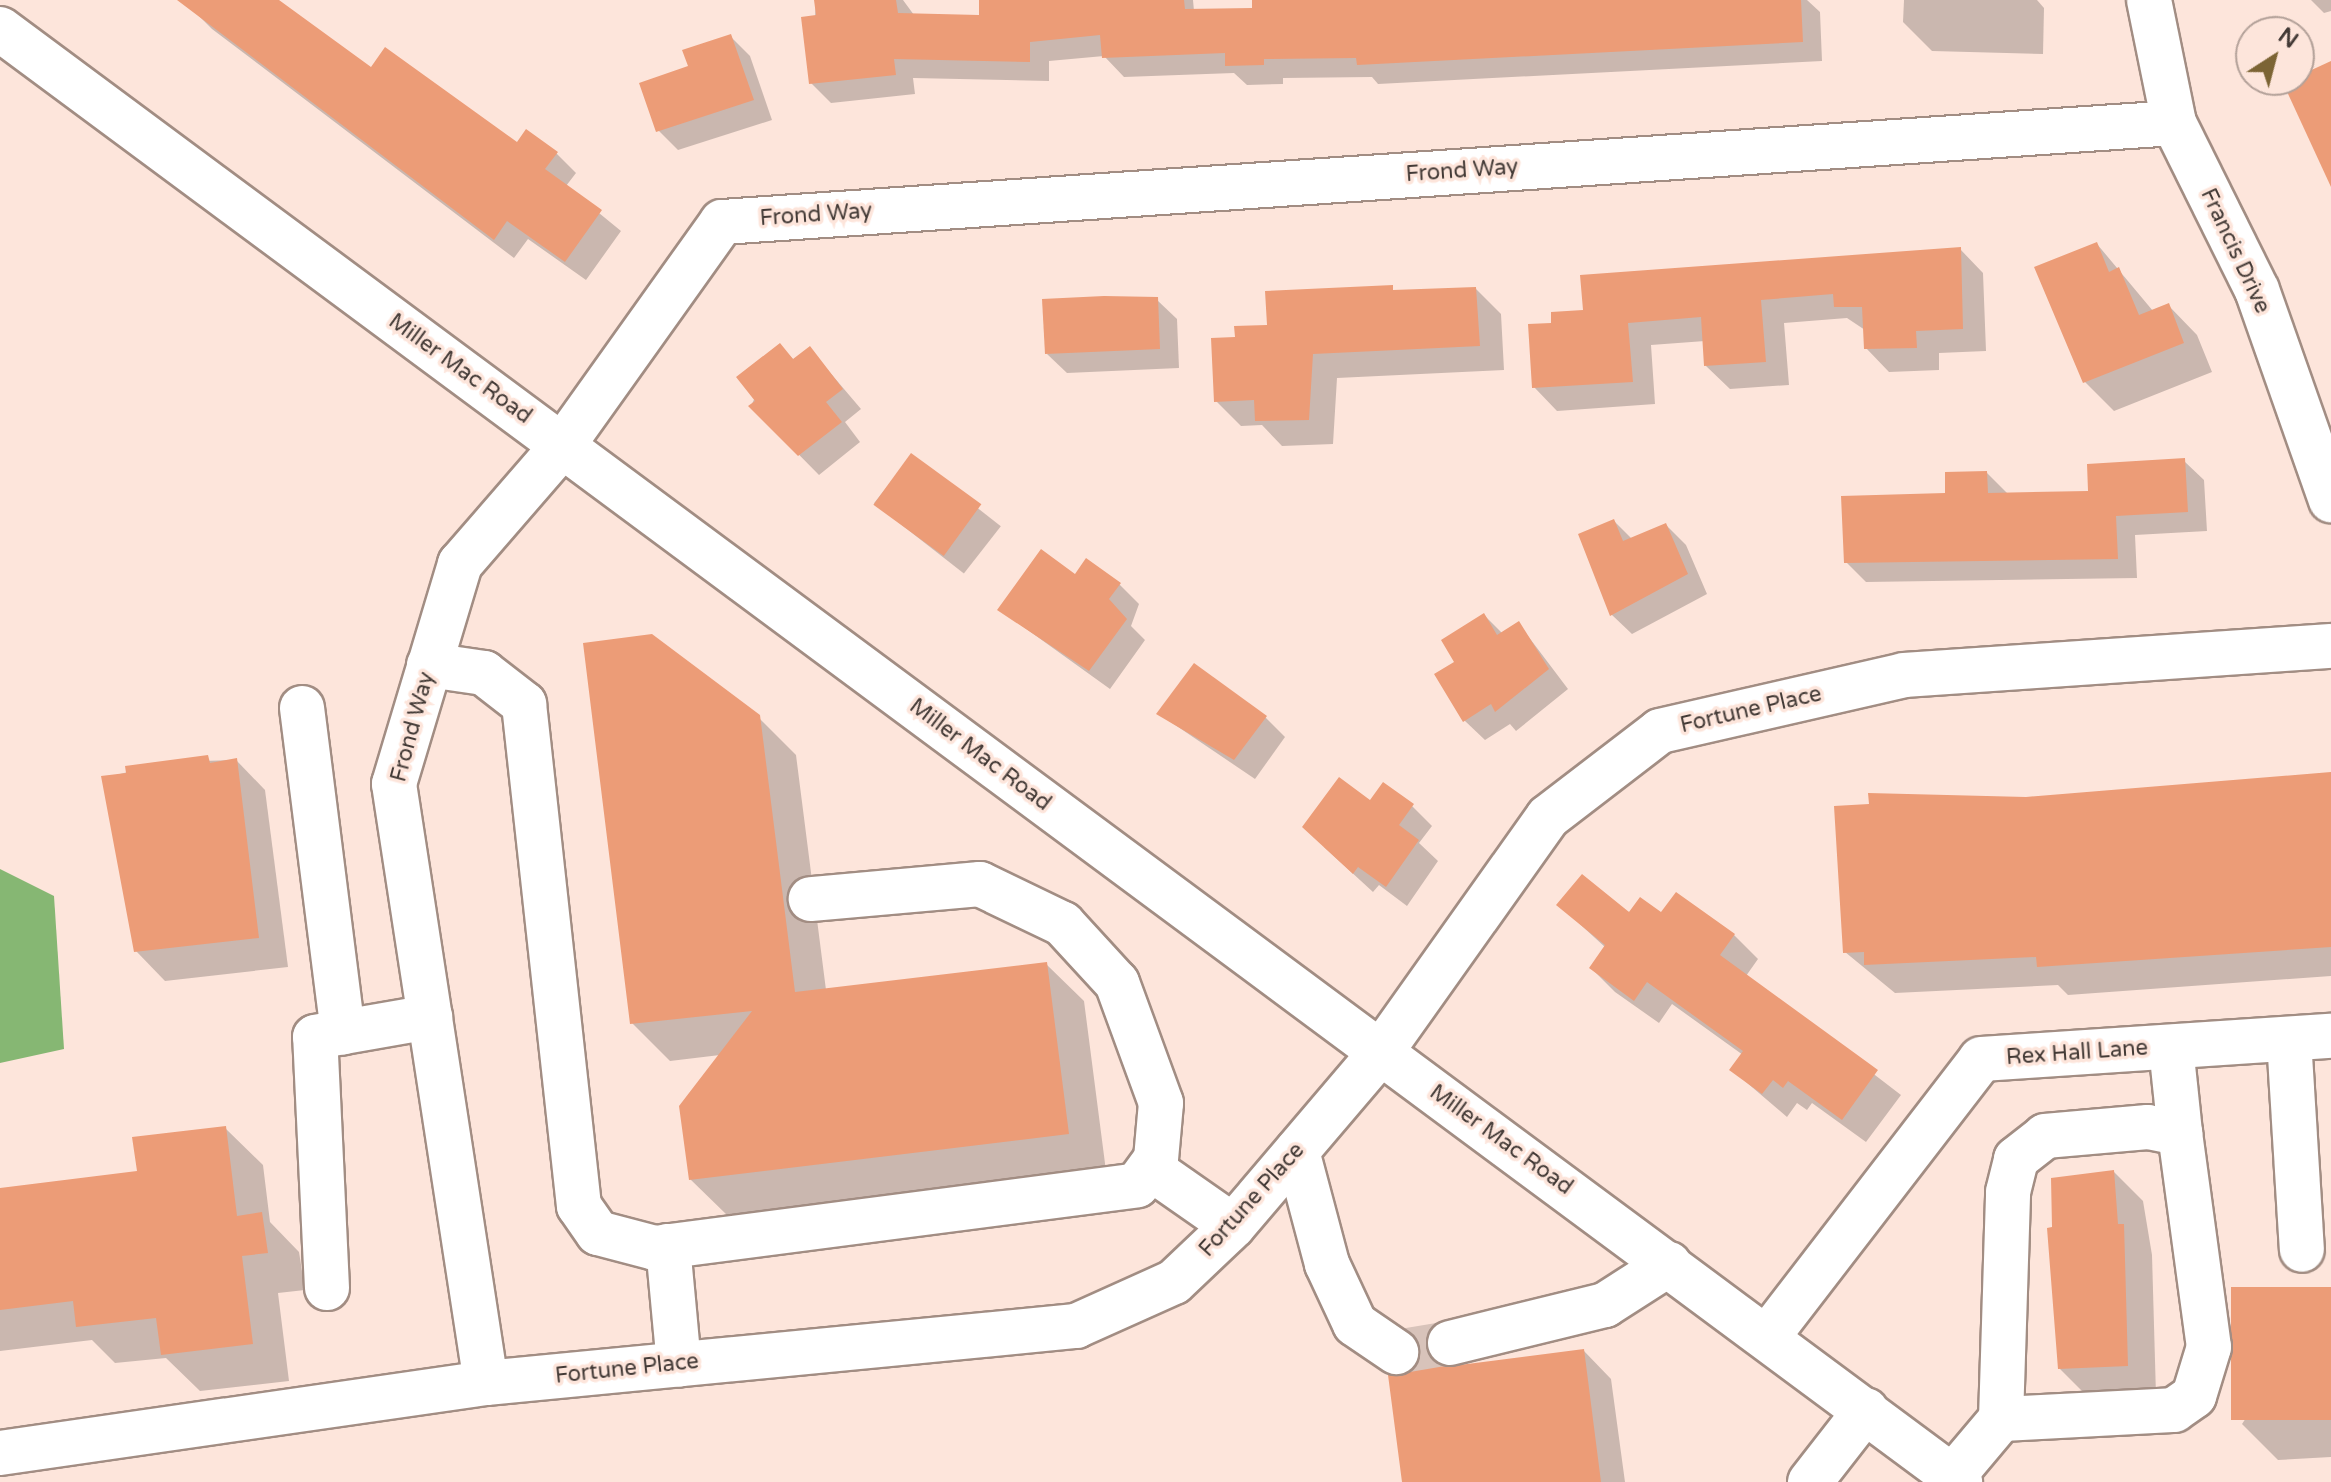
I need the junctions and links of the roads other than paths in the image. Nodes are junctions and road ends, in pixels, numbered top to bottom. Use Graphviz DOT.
graph roads {
  1 [pos="2149,0"];
  2 [pos="0,29"];
  3 [pos="2174,123"];
  4 [pos="563,445"];
  5 [pos="2331,500"];
  6 [pos="2331,646"];
  7 [pos="429,665"];
  8 [pos="302,708"];
  9 [pos="811,899"];
  10 [pos="430,1017"];
  11 [pos="343,1032"];
  12 [pos="2310,1038"];
  13 [pos="2171,1047"];
  14 [pos="1381,1052"];
  15 [pos="2180,1133"];
  16 [pos="1297,1151"];
  17 [pos="1150,1168"];
  18 [pos="1233,1226"];
  19 [pos="668,1246"];
  20 [pos="2302,1250"];
  21 [pos="1669,1264"];
  22 [pos="327,1288"];
  23 [pos="1768,1336"];
  24 [pos="1450,1343"];
  25 [pos="1396,1352"];
  26 [pos="679,1364"];
  27 [pos="486,1383"];
  28 [pos="1866,1410"];
  29 [pos="2001,1419"];
  30 [pos="0,1453"];
  31 [pos="1956,1479"];
  32 [pos="1810,1482"];
  1 -- 3 [label="street, Francis Drive"];
  2 -- 4 [label="street, Miller Mac Road"];
  3 -- 4 [label="street, Frond Way"];
  3 -- 5 [label="street, Francis Drive"];
  4 -- 7 [label="street, Frond Way"];
  4 -- 14 [label="street, Miller Mac Road"];
  6 -- 14 [label="street, Fortune Place"];
  7 -- 10 [label="street, Frond Way"];
  7 -- 19 [label="street"];
  8 -- 11 [label="street"];
  9 -- 17 [label="street"];
  10 -- 11 [label="street"];
  10 -- 27 [label="street, Frond Way"];
  11 -- 22 [label="street"];
  12 -- 13 [label="street, Rex Hall Lane"];
  12 -- 20 [label="street"];
  13 -- 15 [label="street"];
  13 -- 23 [label="street, Rex Hall Lane"];
  14 -- 16 [label="street, Fortune Place"];
  14 -- 21 [label="street, Miller Mac Road"];
  15 -- 29 [label="street"];
  15 -- 29 [label="street"];
  16 -- 18 [label="street, Fortune Place"];
  16 -- 25 [label="street"];
  17 -- 18 [label="street"];
  17 -- 19 [label="street"];
  18 -- 26 [label="street, Fortune Place"];
  19 -- 26 [label="street"];
  21 -- 23 [label="street, Miller Mac Road"];
  21 -- 24 [label="street"];
  23 -- 28 [label="street, Miller Mac Road"];
  26 -- 27 [label="street, Fortune Place"];
  27 -- 30 [label="street, Fortune Place"];
  28 -- 31 [label="street, Miller Mac Road"];
  28 -- 32 [label="street"];
  29 -- 31 [label="street"];
}
